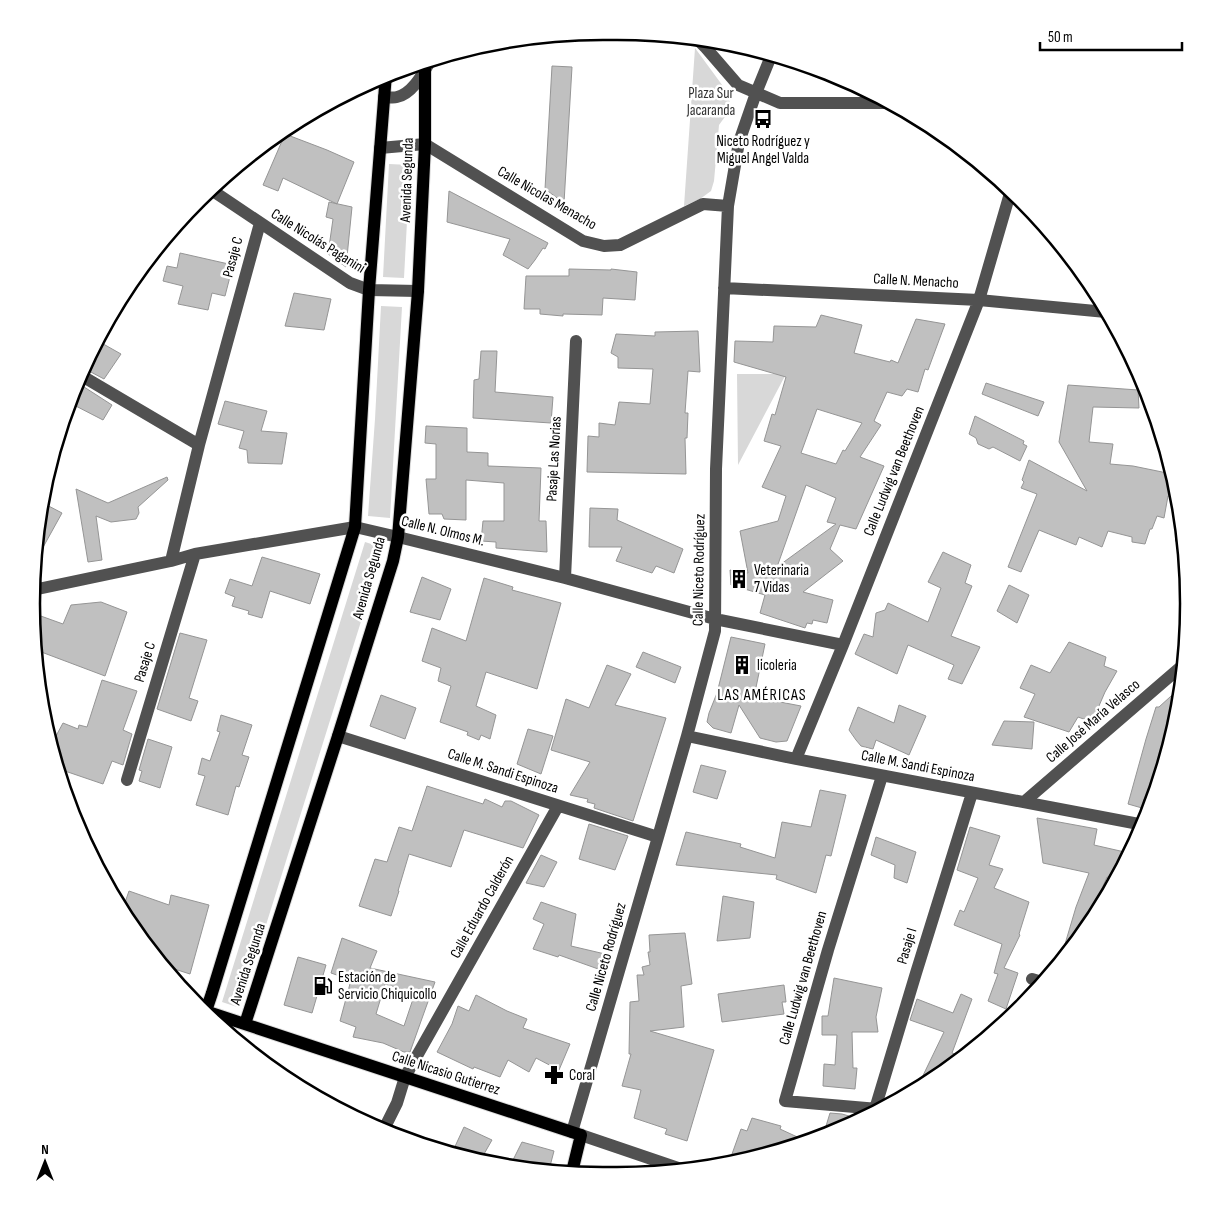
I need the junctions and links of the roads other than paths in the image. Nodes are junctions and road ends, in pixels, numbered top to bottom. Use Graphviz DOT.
graph roads {
  1 [pos="706,48"];
  2 [pos="769,61"];
  3 [pos="427,68"];
  4 [pos="424,69"];
  5 [pos="385,84"];
  6 [pos="756,94"];
  7 [pos="384,97"];
  8 [pos="875,103"];
  9 [pos="425,144"];
  10 [pos="380,148"];
  11 [pos="217,194"];
  12 [pos="1008,199"];
  13 [pos="728,206"];
  14 [pos="260,223"];
  15 [pos="724,288"];
  16 [pos="369,290"];
  17 [pos="418,290"];
  18 [pos="979,300"];
  19 [pos="1098,311"];
  20 [pos="576,341"];
  21 [pos="87,379"];
  22 [pos="198,445"];
  23 [pos="355,528"];
  24 [pos="398,537"];
  25 [pos="195,554"];
  26 [pos="171,561"];
  27 [pos="565,578"];
  28 [pos="40,588"];
  29 [pos="715,619"];
  30 [pos="843,645"];
  31 [pos="1176,671"];
  32 [pos="338,736"];
  33 [pos="687,736"];
  34 [pos="796,759"];
  35 [pos="882,776"];
  36 [pos="127,780"];
  37 [pos="972,793"];
  38 [pos="1024,802"];
  39 [pos="558,806"];
  40 [pos="1135,824"];
  41 [pos="658,837"];
  42 [pos="206,1003"];
  43 [pos="220,1016"];
  44 [pos="245,1024"];
  45 [pos="405,1077"];
  46 [pos="879,1102"];
  47 [pos="868,1108"];
  48 [pos="387,1123"];
  49 [pos="576,1133"];
  50 [pos="668,1164"];
  51 [pos="573,1166"];
  1 -- 6 [label="street"];
  2 -- 6 [label="street, Calle Niceto Rodríguez"];
  3 -- 9 [label="main road, Avenida Segunda"];
  4 -- 7 [label="street"];
  5 -- 7 [label="main road, Avenida Segunda"];
  6 -- 8 [label="street"];
  6 -- 13 [label="street, Calle Niceto Rodríguez"];
  7 -- 10 [label="main road, Avenida Segunda"];
  9 -- 10 [label="street"];
  9 -- 13 [label="street, Calle Nicolas Menacho"];
  9 -- 17 [label="main road, Avenida Segunda"];
  10 -- 16 [label="main road, Avenida Segunda"];
  11 -- 14 [label="street, Calle Nicolás Paganini"];
  12 -- 18 [label="street, Calle Ludwig van Beethoven"];
  13 -- 15 [label="street, Calle Niceto Rodríguez"];
  14 -- 16 [label="street, Calle Nicolás Paganini"];
  14 -- 22 [label="street, Pasaje C"];
  15 -- 18 [label="street, Calle N. Menacho"];
  15 -- 29 [label="street, Calle Niceto Rodríguez"];
  16 -- 17 [label="street, Calle Nicolás Paganini"];
  16 -- 23 [label="main road, Avenida Segunda"];
  17 -- 24 [label="main road, Avenida Segunda"];
  18 -- 19 [label="street, Calle N. Menacho"];
  18 -- 30 [label="street, Calle Ludwig van Beethoven"];
  20 -- 27 [label="street, Pasaje Las Norias"];
  21 -- 22 [label="street"];
  22 -- 26 [label="street, Pasaje C"];
  23 -- 24 [label="street, Calle N. Olmos M."];
  23 -- 25 [label="street, Calle N. Olmos M."];
  23 -- 42 [label="main road, Avenida Segunda"];
  24 -- 27 [label="street, Calle N. Olmos M."];
  24 -- 32 [label="main road, Avenida Segunda"];
  25 -- 26 [label="street, Calle N. Olmos M."];
  25 -- 36 [label="street, Pasaje C"];
  26 -- 28 [label="street, Calle N. Olmos M."];
  27 -- 29 [label="street, Calle N. Olmos M."];
  29 -- 30 [label="street, Calle N. Olmos M."];
  29 -- 33 [label="street, Calle Niceto Rodríguez"];
  30 -- 34 [label="street, Calle Ludwig van Beethoven"];
  31 -- 38 [label="street, Calle José María Velasco"];
  32 -- 39 [label="street, Calle M. Sandi Espinoza"];
  32 -- 44 [label="main road, Avenida Segunda"];
  33 -- 34 [label="street, Calle M. Sandi Espinoza"];
  33 -- 41 [label="street, Calle Niceto Rodríguez"];
  34 -- 35 [label="street, Calle M. Sandi Espinoza"];
  35 -- 37 [label="street, Calle M. Sandi Espinoza"];
  35 -- 47 [label="street, Calle Ludwig van Beethoven"];
  37 -- 38 [label="street, Calle M. Sandi Espinoza"];
  37 -- 46 [label="street, Pasaje I"];
  38 -- 40 [label="street, Calle M. Sandi Espinoza"];
  39 -- 41 [label="street, Calle M. Sandi Espinoza"];
  39 -- 45 [label="street, Calle Eduardo Calderón"];
  41 -- 49 [label="street, Calle Niceto Rodríguez"];
  43 -- 44 [label="main road, Calle Nicasio Gutierrez"];
  44 -- 45 [label="main road, Calle Nicasio Gutierrez"];
  45 -- 48 [label="street, Calle Eduardo Calderón"];
  45 -- 49 [label="main road, Calle Nicasio Gutierrez"];
  49 -- 50 [label="street, Calle Nicasio Gutierrez"];
  49 -- 51 [label="main road, Calle Niceto Rodríguez"];
}
